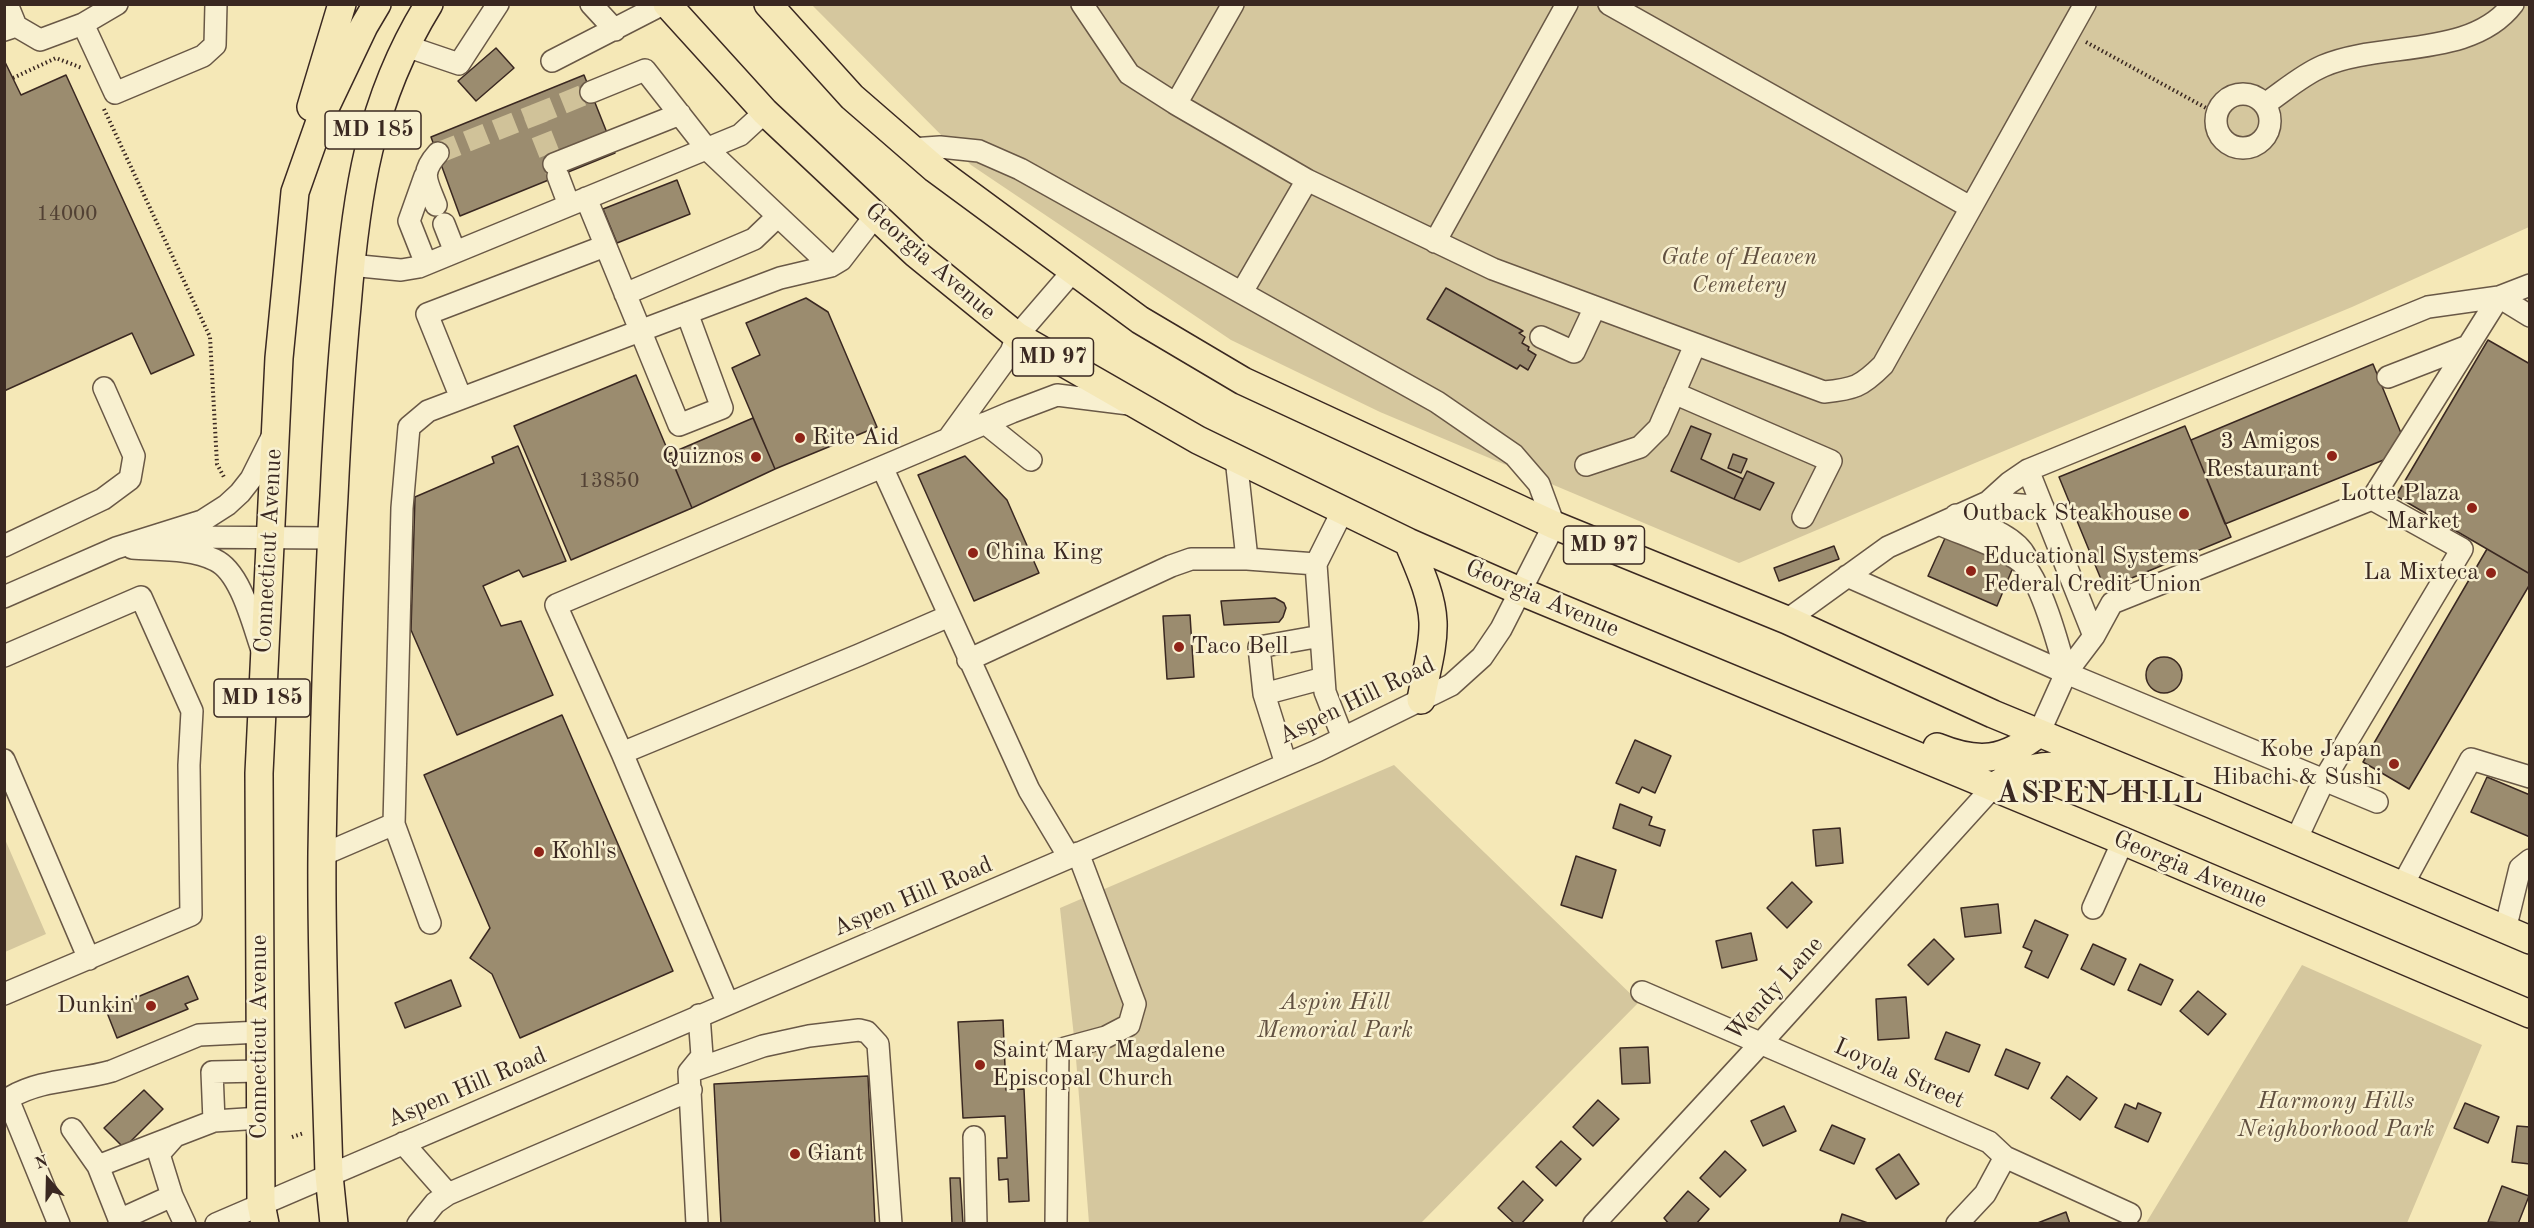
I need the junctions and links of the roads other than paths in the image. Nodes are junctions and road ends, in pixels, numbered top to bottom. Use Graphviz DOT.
graph roads {
  1 [pos="7,4"];
  2 [pos="117,4"];
  3 [pos="216,4"];
  4 [pos="342,4"];
  5 [pos="377,4"];
  6 [pos="429,4"];
  7 [pos="498,4"];
  8 [pos="591,4"];
  9 [pos="665,4"];
  10 [pos="768,4"];
  11 [pos="1082,4"];
  12 [pos="1233,4"];
  13 [pos="1567,4"];
  14 [pos="1609,4"];
  15 [pos="2085,4"];
  16 [pos="2513,4"];
  17 [pos="83,24"];
  18 [pos="10,28"];
  19 [pos="615,30"];
  20 [pos="406,46"];
  21 [pos="552,61"];
  22 [pos="591,92"];
  23 [pos="1176,104"];
  24 [pos="2265,104"];
  25 [pos="765,112"];
  26 [pos="680,114"];
  27 [pos="707,149"];
  28 [pos="911,149"];
  29 [pos="438,153"];
  30 [pos="425,176"];
  31 [pos="1307,180"];
  32 [pos="295,192"];
  33 [pos="578,202"];
  34 [pos="1970,207"];
  35 [pos="778,216"];
  36 [pos="875,216"];
  37 [pos="1436,242"];
  38 [pos="605,246"];
  39 [pos="455,252"];
  40 [pos="426,264"];
  41 [pos="350,265"];
  42 [pos="831,266"];
  43 [pos="1073,271"];
  44 [pos="2529,285"];
  45 [pos="1242,292"];
  46 [pos="625,294"];
  47 [pos="2499,297"];
  48 [pos="1595,307"];
  49 [pos="687,313"];
  50 [pos="2529,316"];
  51 [pos="639,331"];
  52 [pos="1017,336"];
  53 [pos="1541,337"];
  54 [pos="1695,345"];
  55 [pos="2468,346"];
  56 [pos="2388,377"];
  57 [pos="105,388"];
  58 [pos="1674,393"];
  59 [pos="461,399"];
  60 [pos="1136,404"];
  61 [pos="985,423"];
  62 [pos="276,428"];
  63 [pos="948,439"];
  64 [pos="1236,458"];
  65 [pos="1031,460"];
  66 [pos="1586,465"];
  67 [pos="882,467"];
  68 [pos="2028,470"];
  69 [pos="2372,499"];
  70 [pos="1988,502"];
  71 [pos="2043,507"];
  72 [pos="1343,510"];
  73 [pos="1803,517"];
  74 [pos="1949,520"];
  75 [pos="1554,525"];
  76 [pos="271,536"];
  77 [pos="332,538"];
  78 [pos="1408,542"];
  79 [pos="4,546"];
  80 [pos="116,548"];
  81 [pos="1247,559"];
  82 [pos="1316,564"];
  83 [pos="1847,576"];
  84 [pos="1522,592"];
  85 [pos="4,597"];
  86 [pos="948,616"];
  87 [pos="1787,620"];
  88 [pos="1321,636"];
  89 [pos="2094,636"];
  90 [pos="264,655"];
  91 [pos="4,656"];
  92 [pos="968,660"];
  93 [pos="2066,673"];
  94 [pos="1324,678"];
  95 [pos="1264,694"];
  96 [pos="1421,700"];
  97 [pos="1834,721"];
  98 [pos="2038,733"];
  99 [pos="1343,738"];
  100 [pos="622,753"];
  101 [pos="4,760"];
  102 [pos="1286,764"];
  103 [pos="2529,777"];
  104 [pos="2324,780"];
  105 [pos="1993,787"];
  106 [pos="2377,802"];
  107 [pos="2240,816"];
  108 [pos="394,824"];
  109 [pos="2296,840"];
  110 [pos="2123,841"];
  111 [pos="322,855"];
  112 [pos="1074,855"];
  113 [pos="2529,860"];
  114 [pos="2402,886"];
  115 [pos="2092,908"];
  116 [pos="430,922"];
  117 [pos="2505,930"];
  118 [pos="2529,940"];
  119 [pos="89,959"];
  120 [pos="1642,992"];
  121 [pos="4,994"];
  122 [pos="728,1004"];
  123 [pos="2529,1014"];
  124 [pos="699,1015"];
  125 [pos="260,1032"];
  126 [pos="1762,1042"];
  127 [pos="261,1071"];
  128 [pos="690,1081"];
  129 [pos="261,1118"];
  130 [pos="214,1121"];
  131 [pos="72,1129"];
  132 [pos="175,1136"];
  133 [pos="974,1137"];
  134 [pos="403,1143"];
  135 [pos="2006,1157"];
  136 [pos="98,1166"];
  137 [pos="329,1175"];
  138 [pos="448,1194"];
  139 [pos="172,1196"];
  140 [pos="263,1214"];
  141 [pos="2130,1214"];
  142 [pos="120,1222"];
  143 [pos="59,1224"];
  144 [pos="185,1224"];
  145 [pos="216,1224"];
  146 [pos="334,1224"];
  147 [pos="418,1224"];
  148 [pos="698,1224"];
  149 [pos="891,1224"];
  150 [pos="976,1224"];
  151 [pos="1056,1224"];
  152 [pos="1594,1224"];
  153 [pos="1957,1224"];
  1 -- 18 [label="street"];
  2 -- 17 [label="street"];
  3 -- 17 [label="street"];
  4 -- 32 [label="main road"];
  5 -- 32 [label="main road, Connecticut Avenue / MD 185"];
  6 -- 20 [label="main road, MD 185"];
  7 -- 20 [label="street"];
  8 -- 19 [label="street"];
  9 -- 19 [label="street"];
  9 -- 25 [label="main road, Georgia Avenue / MD 97"];
  10 -- 28 [label="main road, MD 97"];
  11 -- 23 [label="street"];
  12 -- 23 [label="street"];
  13 -- 37 [label="street"];
  14 -- 34 [label="street"];
  15 -- 34 [label="street"];
  16 -- 24 [label="street"];
  17 -- 18 [label="street"];
  19 -- 21 [label="street"];
  20 -- 41 [label="main road, MD 185"];
  22 -- 26 [label="street"];
  23 -- 31 [label="street"];
  24 -- 24 [label="street"];
  25 -- 27 [label="street"];
  25 -- 36 [label="main road, Georgia Avenue / MD 97"];
  26 -- 27 [label="street"];
  26 -- 33 [label="street"];
  27 -- 33 [label="street"];
  27 -- 35 [label="street"];
  28 -- 43 [label="main road, MD 97"];
  28 -- 45 [label="street"];
  29 -- 30 [label="street"];
  30 -- 39 [label="street"];
  30 -- 40 [label="street"];
  31 -- 37 [label="street"];
  31 -- 45 [label="street"];
  32 -- 62 [label="main road, Connecticut Avenue / MD 185"];
  33 -- 38 [label="street"];
  33 -- 39 [label="street"];
  34 -- 54 [label="street"];
  35 -- 42 [label="street"];
  35 -- 46 [label="street"];
  36 -- 42 [label="street"];
  36 -- 52 [label="main road, Georgia Avenue / MD 97"];
  37 -- 48 [label="street"];
  38 -- 46 [label="street"];
  38 -- 59 [label="street"];
  39 -- 40 [label="street"];
  40 -- 41 [label="street"];
  41 -- 77 [label="main road, MD 185"];
  42 -- 49 [label="street"];
  43 -- 52 [label="street"];
  43 -- 75 [label="main road, MD 97"];
  44 -- 47 [label="street"];
  45 -- 75 [label="street"];
  46 -- 51 [label="street"];
  47 -- 50 [label="street"];
  47 -- 55 [label="street"];
  47 -- 68 [label="street"];
  48 -- 53 [label="street"];
  48 -- 54 [label="street"];
  49 -- 51 [label="street"];
  49 -- 51 [label="street"];
  51 -- 59 [label="street"];
  52 -- 60 [label="main road, Georgia Avenue / MD 97"];
  52 -- 63 [label="street"];
  54 -- 58 [label="street"];
  55 -- 56 [label="street"];
  55 -- 69 [label="street"];
  57 -- 79 [label="street"];
  58 -- 66 [label="street"];
  58 -- 73 [label="street"];
  59 -- 108 [label="street"];
  60 -- 61 [label="street"];
  60 -- 64 [label="main road, Georgia Avenue / MD 97"];
  61 -- 63 [label="street"];
  61 -- 65 [label="street"];
  62 -- 76 [label="main road, Connecticut Avenue / MD 185"];
  62 -- 80 [label="street"];
  63 -- 67 [label="street"];
  64 -- 72 [label="main road, Georgia Avenue / MD 97"];
  64 -- 81 [label="street"];
  67 -- 86 [label="street"];
  67 -- 100 [label="street"];
  68 -- 70 [label="street"];
  68 -- 71 [label="street"];
  69 -- 89 [label="street"];
  69 -- 104 [label="street"];
  70 -- 71 [label="street"];
  70 -- 74 [label="street"];
  71 -- 89 [label="street"];
  72 -- 78 [label="main road, Georgia Avenue / MD 97"];
  72 -- 82 [label="street"];
  74 -- 83 [label="street"];
  74 -- 93 [label="street"];
  75 -- 84 [label="street, Aspen Hill Road"];
  75 -- 87 [label="main road, MD 97"];
  76 -- 77 [label="street"];
  76 -- 80 [label="street"];
  76 -- 90 [label="main road, Connecticut Avenue / MD 185"];
  77 -- 111 [label="main road, MD 185"];
  78 -- 84 [label="main road, Georgia Avenue / MD 97"];
  78 -- 96 [label="main road"];
  80 -- 85 [label="street"];
  80 -- 90 [label="street"];
  81 -- 82 [label="street"];
  81 -- 92 [label="street"];
  82 -- 88 [label="street"];
  83 -- 87 [label="street"];
  83 -- 93 [label="street"];
  84 -- 96 [label="street, Aspen Hill Road"];
  84 -- 97 [label="main road, Georgia Avenue / MD 97"];
  86 -- 92 [label="street"];
  86 -- 100 [label="street"];
  87 -- 98 [label="main road, MD 97"];
  88 -- 94 [label="street"];
  88 -- 95 [label="street"];
  89 -- 93 [label="street"];
  90 -- 125 [label="main road, Connecticut Avenue / MD 185"];
  91 -- 119 [label="street"];
  92 -- 112 [label="street"];
  93 -- 98 [label="street"];
  93 -- 104 [label="street"];
  94 -- 95 [label="street"];
  94 -- 99 [label="street"];
  95 -- 102 [label="street"];
  96 -- 99 [label="street, Aspen Hill Road"];
  97 -- 98 [label="main road"];
  97 -- 105 [label="main road, Georgia Avenue / MD 97"];
  98 -- 107 [label="main road, MD 97"];
  99 -- 102 [label="street, Aspen Hill Road"];
  100 -- 122 [label="street"];
  101 -- 119 [label="street"];
  102 -- 112 [label="street, Aspen Hill Road"];
  103 -- 114 [label="street"];
  104 -- 106 [label="street"];
  104 -- 109 [label="street"];
  105 -- 107 [label="main road"];
  105 -- 110 [label="main road, Georgia Avenue / MD 97"];
  105 -- 126 [label="street, Wendy Lane"];
  107 -- 109 [label="main road, MD 97"];
  108 -- 111 [label="street"];
  108 -- 116 [label="street"];
  109 -- 114 [label="main road, MD 97"];
  110 -- 115 [label="street"];
  110 -- 123 [label="main road, Georgia Avenue / MD 97"];
  111 -- 137 [label="main road, MD 185"];
  112 -- 122 [label="street, Aspen Hill Road"];
  112 -- 151 [label="street"];
  113 -- 117 [label="street"];
  114 -- 117 [label="main road, MD 97"];
  117 -- 118 [label="main road, MD 97"];
  119 -- 121 [label="street"];
  120 -- 126 [label="street, Loyola Street"];
  122 -- 124 [label="street, Aspen Hill Road"];
  124 -- 128 [label="street"];
  124 -- 134 [label="street, Aspen Hill Road"];
  125 -- 127 [label="main road, Connecticut Avenue / MD 185"];
  125 -- 143 [label="street"];
  126 -- 135 [label="street, Loyola Street"];
  126 -- 152 [label="street, Wendy Lane"];
  127 -- 129 [label="main road, Connecticut Avenue / MD 185"];
  127 -- 130 [label="street"];
  128 -- 138 [label="street"];
  128 -- 148 [label="street"];
  128 -- 149 [label="street"];
  129 -- 130 [label="street"];
  129 -- 140 [label="main road, Connecticut Avenue / MD 185"];
  130 -- 132 [label="street"];
  131 -- 136 [label="street"];
  132 -- 136 [label="street"];
  132 -- 139 [label="street"];
  133 -- 150 [label="street"];
  134 -- 137 [label="street, Aspen Hill Road"];
  134 -- 138 [label="street"];
  135 -- 141 [label="street, Loyola Street"];
  135 -- 153 [label="street"];
  136 -- 142 [label="street"];
  137 -- 140 [label="street, Aspen Hill Road"];
  137 -- 146 [label="main road, MD 185"];
  138 -- 147 [label="street"];
  139 -- 142 [label="street"];
  139 -- 144 [label="street"];
  140 -- 145 [label="street, Aspen Hill Road"];
}
